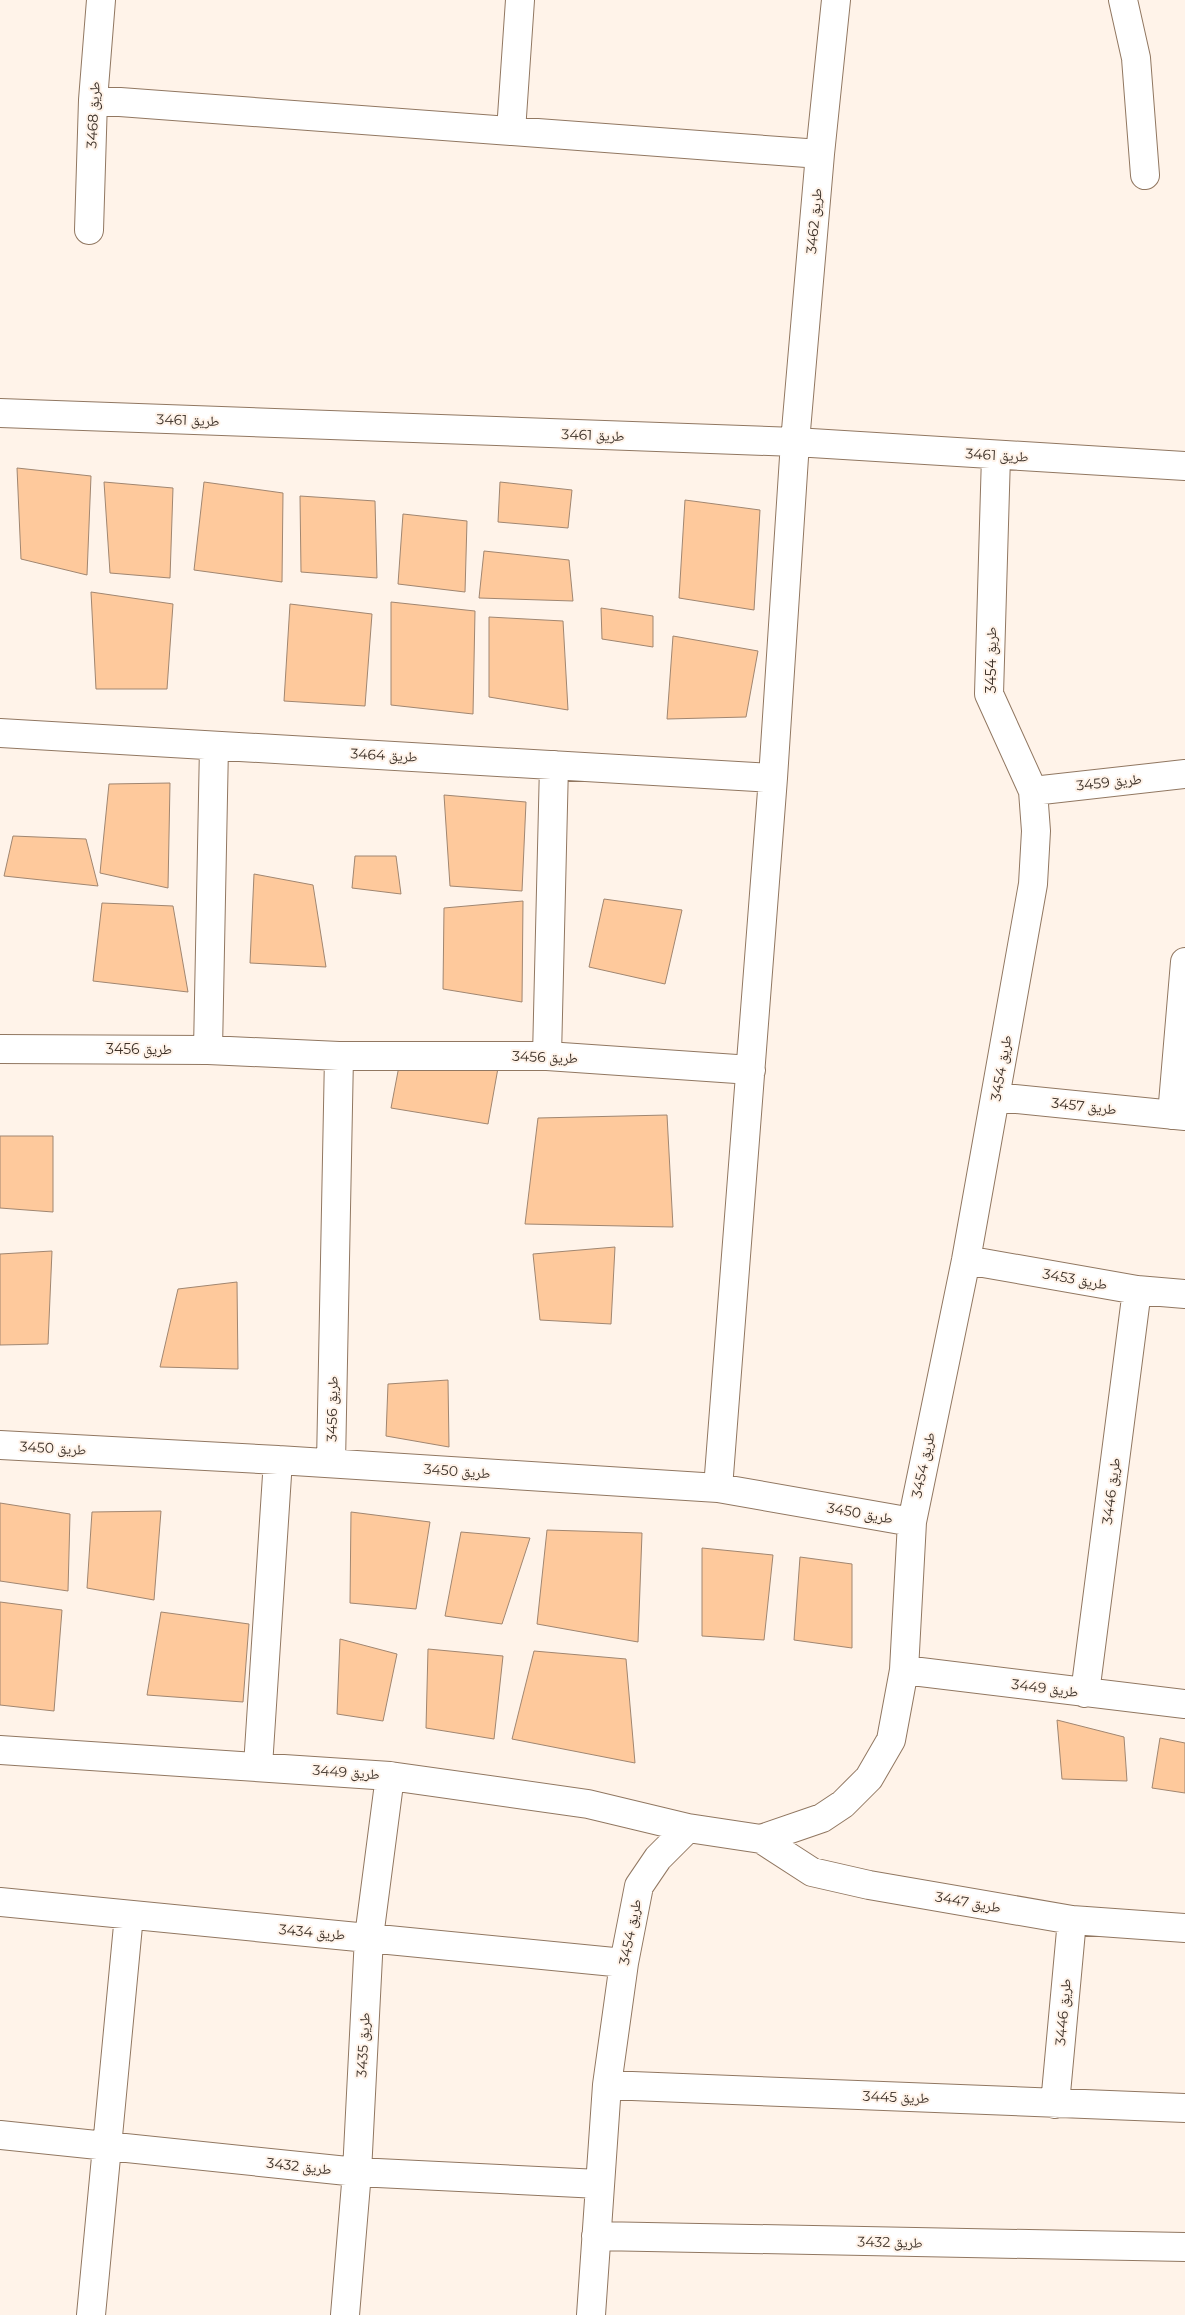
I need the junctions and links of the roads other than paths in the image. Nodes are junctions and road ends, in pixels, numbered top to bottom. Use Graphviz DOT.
graph roads {
  1 [pos="101,0"];
  2 [pos="520,0"];
  3 [pos="836,0"];
  4 [pos="1123,0"];
  5 [pos="93,100"];
  6 [pos="511,131"];
  7 [pos="820,154"];
  8 [pos="1145,175"];
  9 [pos="88,230"];
  10 [pos="0,412"];
  11 [pos="795,442"];
  12 [pos="996,456"];
  13 [pos="1185,466"];
  14 [pos="0,733"];
  15 [pos="214,746"];
  16 [pos="554,765"];
  17 [pos="1185,774"];
  18 [pos="773,778"];
  19 [pos="1033,791"];
  20 [pos="1185,962"];
  21 [pos="0,1048"];
  22 [pos="208,1050"];
  23 [pos="339,1056"];
  24 [pos="548,1056"];
  25 [pos="751,1070"];
  26 [pos="996,1097"];
  27 [pos="1178,1115"];
  28 [pos="966,1260"];
  29 [pos="1137,1290"];
  30 [pos="1185,1294"];
  31 [pos="0,1445"];
  32 [pos="278,1460"];
  33 [pos="331,1463"];
  34 [pos="718,1488"];
  35 [pos="912,1522"];
  36 [pos="904,1670"];
  37 [pos="1085,1692"];
  38 [pos="1185,1704"];
  39 [pos="0,1750"];
  40 [pos="258,1766"];
  41 [pos="390,1776"];
  42 [pos="688,1828"];
  43 [pos="761,1839"];
  44 [pos="0,1902"];
  45 [pos="129,1915"];
  46 [pos="1072,1920"];
  47 [pos="1185,1928"];
  48 [pos="368,1937"];
  49 [pos="624,1963"];
  50 [pos="606,2085"];
  51 [pos="1054,2104"];
  52 [pos="1185,2108"];
  53 [pos="0,2135"];
  54 [pos="107,2147"];
  55 [pos="357,2172"];
  56 [pos="598,2184"];
  57 [pos="596,2236"];
  58 [pos="1185,2247"];
  59 [pos="90,2315"];
  60 [pos="345,2315"];
  61 [pos="591,2315"];
  1 -- 5 [label="street, طريق 3468"];
  2 -- 6 [label="street"];
  3 -- 7 [label="street, طريق 3462"];
  4 -- 8 [label="street"];
  5 -- 6 [label="street"];
  5 -- 9 [label="street, طريق 3468"];
  6 -- 7 [label="street"];
  7 -- 11 [label="street, طريق 3462"];
  10 -- 11 [label="street, طريق 3461"];
  11 -- 12 [label="street, طريق 3461"];
  11 -- 18 [label="street, طريق 3462"];
  12 -- 13 [label="street, طريق 3461"];
  12 -- 19 [label="street, طريق 3454"];
  14 -- 15 [label="street, طريق 3464"];
  15 -- 16 [label="street, طريق 3464"];
  15 -- 22 [label="street"];
  16 -- 18 [label="street, طريق 3464"];
  16 -- 24 [label="street"];
  17 -- 19 [label="street, طريق 3459"];
  18 -- 25 [label="street, طريق 3462"];
  19 -- 26 [label="street, طريق 3454"];
  20 -- 27 [label="street, طريق 3457"];
  21 -- 22 [label="street, طريق 3456"];
  22 -- 23 [label="street, طريق 3456"];
  23 -- 24 [label="street, طريق 3456"];
  23 -- 33 [label="street, طريق 3456"];
  24 -- 25 [label="street, طريق 3456"];
  25 -- 34 [label="street, طريق 3462"];
  26 -- 27 [label="street, طريق 3457"];
  26 -- 28 [label="street, طريق 3454"];
  28 -- 29 [label="street, طريق 3453"];
  28 -- 35 [label="street, طريق 3454"];
  29 -- 30 [label="street, طريق 3453"];
  29 -- 37 [label="street, طريق 3446"];
  31 -- 32 [label="street, طريق 3450"];
  32 -- 33 [label="street, طريق 3450"];
  32 -- 40 [label="street"];
  33 -- 34 [label="street, طريق 3450"];
  34 -- 35 [label="street, طريق 3450"];
  35 -- 36 [label="street, طريق 3454"];
  36 -- 37 [label="street, طريق 3449"];
  36 -- 43 [label="street, طريق 3454"];
  37 -- 38 [label="street, طريق 3449"];
  39 -- 40 [label="street, طريق 3449"];
  40 -- 41 [label="street, طريق 3449"];
  41 -- 42 [label="street, طريق 3449"];
  41 -- 48 [label="street, طريق 3435"];
  42 -- 43 [label="street, طريق 3454"];
  42 -- 49 [label="street, طريق 3454"];
  43 -- 46 [label="street, طريق 3447"];
  44 -- 45 [label="street, طريق 3434"];
  45 -- 48 [label="street, طريق 3434"];
  45 -- 54 [label="street"];
  46 -- 47 [label="street, طريق 3447"];
  46 -- 51 [label="street, طريق 3446"];
  48 -- 49 [label="street, طريق 3434"];
  48 -- 55 [label="street, طريق 3435"];
  49 -- 50 [label="street, طريق 3454"];
  50 -- 51 [label="street, طريق 3445"];
  50 -- 56 [label="street, طريق 3454"];
  51 -- 52 [label="street, طريق 3445"];
  53 -- 54 [label="street, طريق 3432"];
  54 -- 55 [label="street, طريق 3432"];
  54 -- 59 [label="street"];
  55 -- 56 [label="street, طريق 3432"];
  55 -- 60 [label="street, طريق 3435"];
  56 -- 57 [label="street, طريق 3454"];
  57 -- 58 [label="street, طريق 3432"];
  57 -- 61 [label="street, طريق 3454"];
}
